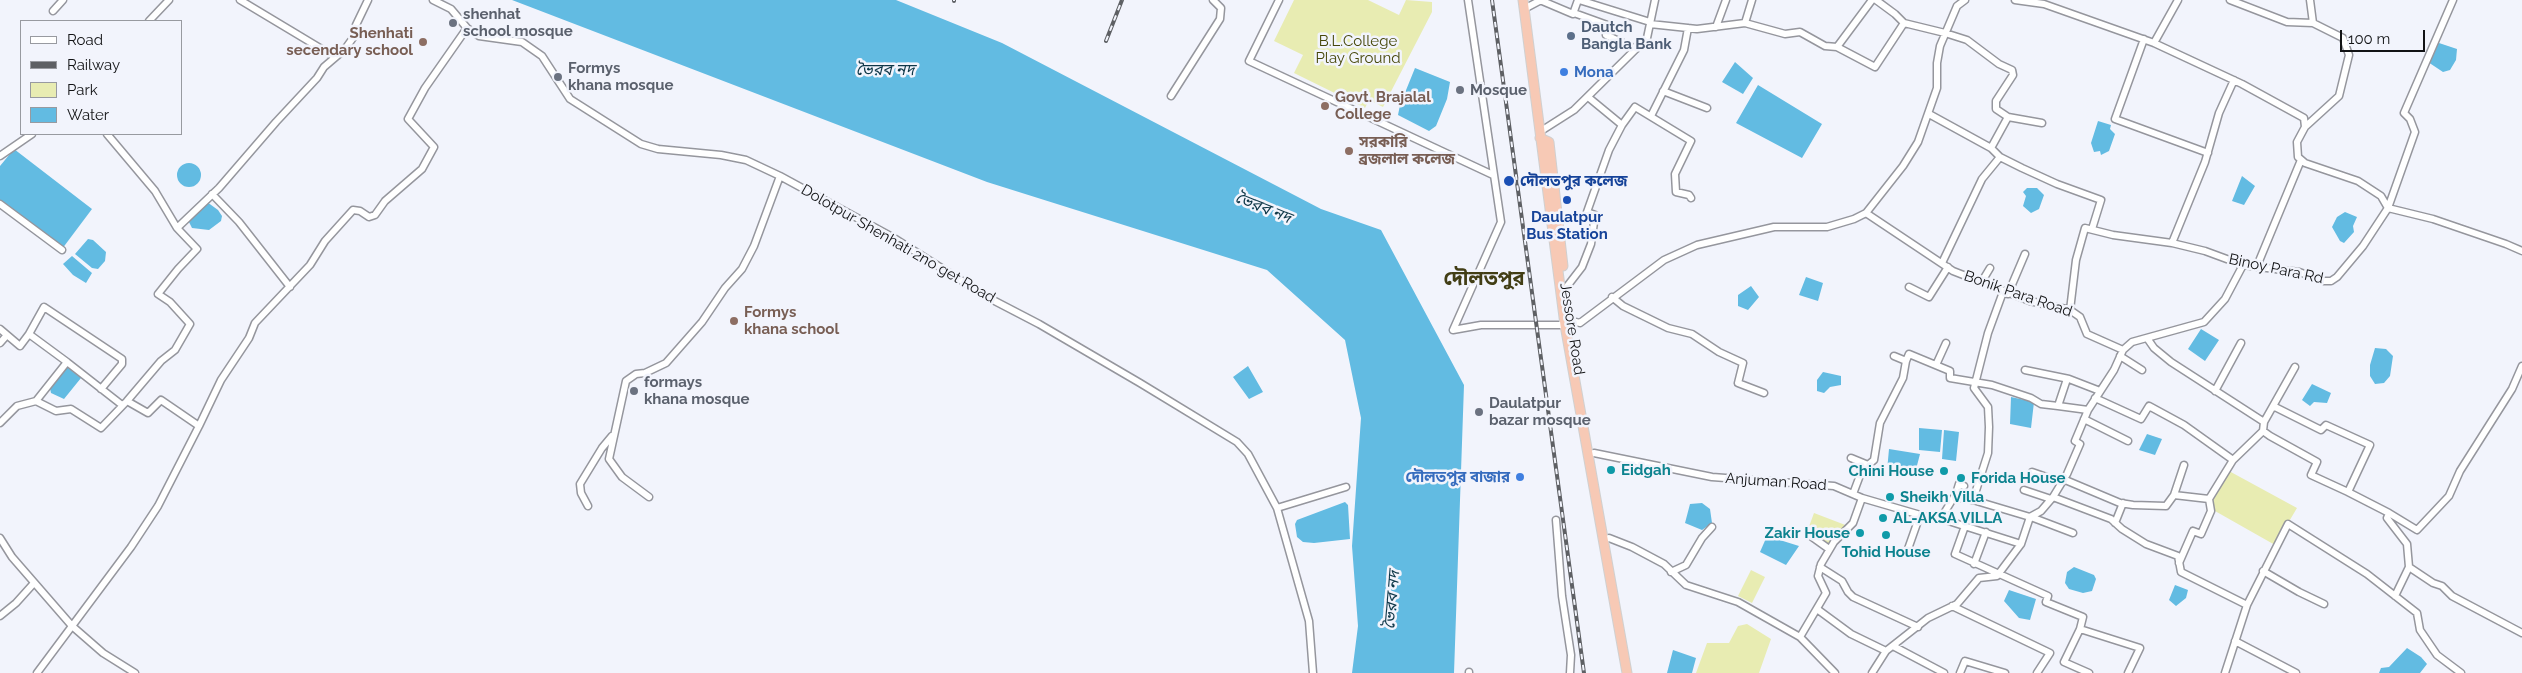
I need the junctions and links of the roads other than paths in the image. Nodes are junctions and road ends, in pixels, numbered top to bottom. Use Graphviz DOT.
graph roads {
  1 [pos="63,0"];
  2 [pos="169,0"];
  3 [pos="240,0"];
  4 [pos="368,0"];
  5 [pos="433,0"];
  6 [pos="1212,0"];
  7 [pos="1279,0"];
  8 [pos="1468,0"];
  9 [pos="1540,0"];
  10 [pos="1579,0"];
  11 [pos="1655,0"];
  12 [pos="1726,0"];
  13 [pos="1752,0"];
  14 [pos="1874,0"];
  15 [pos="1965,0"];
  16 [pos="2015,0"];
  17 [pos="2178,0"];
  18 [pos="2230,0"];
  19 [pos="2310,0"];
  20 [pos="2453,0"];
  21 [pos="1523,4"];
  22 [pos="53,11"];
  23 [pos="1574,13"];
  24 [pos="150,20"];
  25 [pos="1650,23"];
  26 [pos="1745,23"];
  27 [pos="1904,24"];
  28 [pos="2313,24"];
  29 [pos="1716,27"];
  30 [pos="467,28"];
  31 [pos="1688,28"];
  32 [pos="1945,32"];
  33 [pos="2144,39"];
  34 [pos="2154,43"];
  35 [pos="1837,47"];
  36 [pos="1636,49"];
  37 [pos="335,57"];
  38 [pos="2234,80"];
  39 [pos="1663,91"];
  40 [pos="1171,96"];
  41 [pos="1588,97"];
  42 [pos="1707,108"];
  43 [pos="1929,114"];
  44 [pos="1651,116"];
  45 [pos="2008,117"];
  46 [pos="2042,123"];
  47 [pos="1622,125"];
  48 [pos="2306,126"];
  49 [pos="1540,134"];
  50 [pos="31,135"];
  51 [pos="108,135"];
  52 [pos="1991,148"];
  53 [pos="2208,153"];
  54 [pos="0,156"];
  55 [pos="2000,157"];
  56 [pos="2301,160"];
  57 [pos="1493,175"];
  58 [pos="780,176"];
  59 [pos="212,194"];
  60 [pos="1691,198"];
  61 [pos="0,204"];
  62 [pos="2388,208"];
  63 [pos="1866,213"];
  64 [pos="177,228"];
  65 [pos="2092,230"];
  66 [pos="2172,243"];
  67 [pos="62,250"];
  68 [pos="2522,251"];
  69 [pos="2025,254"];
  70 [pos="1945,265"];
  71 [pos="2243,265"];
  72 [pos="2257,266"];
  73 [pos="1990,268"];
  74 [pos="1981,283"];
  75 [pos="290,287"];
  76 [pos="1909,287"];
  77 [pos="1565,289"];
  78 [pos="2005,293"];
  79 [pos="1612,297"];
  80 [pos="2070,310"];
  81 [pos="1566,323"];
  82 [pos="0,329"];
  83 [pos="29,334"];
  84 [pos="6,335"];
  85 [pos="2148,338"];
  86 [pos="0,343"];
  87 [pos="1946,343"];
  88 [pos="2241,343"];
  89 [pos="2122,353"];
  90 [pos="1894,356"];
  91 [pos="1906,361"];
  92 [pos="66,362"];
  93 [pos="1936,365"];
  94 [pos="2522,366"];
  95 [pos="2295,367"];
  96 [pos="2025,370"];
  97 [pos="2142,370"];
  98 [pos="2067,379"];
  99 [pos="1975,382"];
  100 [pos="101,389"];
  101 [pos="2100,391"];
  102 [pos="2216,391"];
  103 [pos="1764,394"];
  104 [pos="2096,398"];
  105 [pos="36,401"];
  106 [pos="124,403"];
  107 [pos="2058,406"];
  108 [pos="2273,406"];
  109 [pos="2088,410"];
  110 [pos="2084,420"];
  111 [pos="2264,422"];
  112 [pos="0,423"];
  113 [pos="199,426"];
  114 [pos="2263,431"];
  115 [pos="613,436"];
  116 [pos="2128,441"];
  117 [pos="1594,453"];
  118 [pos="1851,458"];
  119 [pos="2233,460"];
  120 [pos="1868,465"];
  121 [pos="2184,465"];
  122 [pos="2032,472"];
  123 [pos="2062,481"];
  124 [pos="1964,486"];
  125 [pos="1346,487"];
  126 [pos="2024,490"];
  127 [pos="2348,492"];
  128 [pos="1853,494"];
  129 [pos="2174,495"];
  130 [pos="649,497"];
  131 [pos="1955,497"];
  132 [pos="1862,498"];
  133 [pos="2052,498"];
  134 [pos="2209,499"];
  135 [pos="1973,500"];
  136 [pos="2124,503"];
  137 [pos="588,506"];
  138 [pos="1277,508"];
  139 [pos="2389,513"];
  140 [pos="1920,515"];
  141 [pos="2031,517"];
  142 [pos="1939,518"];
  143 [pos="1556,520"];
  144 [pos="2115,523"];
  145 [pos="1965,526"];
  146 [pos="1712,527"];
  147 [pos="1986,532"];
  148 [pos="2073,533"];
  149 [pos="1808,534"];
  150 [pos="0,538"];
  151 [pos="1609,538"];
  152 [pos="2021,544"];
  153 [pos="1829,549"];
  154 [pos="1908,549"];
  155 [pos="2179,563"];
  156 [pos="1974,564"];
  157 [pos="1820,567"];
  158 [pos="2409,567"];
  159 [pos="2263,571"];
  160 [pos="1672,572"];
  161 [pos="1998,575"];
  162 [pos="34,584"];
  163 [pos="2396,596"];
  164 [pos="2324,604"];
  165 [pos="2247,605"];
  166 [pos="1952,606"];
  167 [pos="1817,609"];
  168 [pos="0,616"];
  169 [pos="72,626"];
  170 [pos="1918,626"];
  171 [pos="2080,629"];
  172 [pos="2522,633"];
  173 [pos="1800,637"];
  174 [pos="2235,642"];
  175 [pos="1893,646"];
  176 [pos="1886,651"];
  177 [pos="37,673"];
  178 [pos="135,673"];
  179 [pos="1313,673"];
  180 [pos="1570,673"];
  181 [pos="1627,673"];
  182 [pos="1632,673"];
  183 [pos="1835,673"];
  184 [pos="1872,673"];
  185 [pos="1944,673"];
  186 [pos="1960,673"];
  187 [pos="2005,673"];
  188 [pos="2037,673"];
  189 [pos="2090,673"];
  190 [pos="2128,673"];
  191 [pos="2225,673"];
  192 [pos="2296,673"];
  193 [pos="2461,673"];
  1 -- 22 [label="street"];
  2 -- 24 [label="street"];
  3 -- 37 [label="street"];
  4 -- 37 [label="street"];
  5 -- 30 [label="street, Dolotpur Shenhati 2no get Road"];
  6 -- 40 [label="street"];
  7 -- 57 [label="street"];
  8 -- 57 [label="street"];
  9 -- 21 [label="street"];
  9 -- 23 [label="street"];
  10 -- 23 [label="street"];
  10 -- 25 [label="street"];
  11 -- 25 [label="street"];
  12 -- 29 [label="street"];
  13 -- 26 [label="street"];
  14 -- 27 [label="street"];
  14 -- 35 [label="street"];
  15 -- 32 [label="street"];
  16 -- 33 [label="street"];
  17 -- 34 [label="street"];
  18 -- 28 [label="street"];
  19 -- 28 [label="street"];
  20 -- 62 [label="street"];
  21 -- 49 [label="highway, Jessore Road"];
  23 -- 36 [label="street"];
  25 -- 31 [label="street"];
  25 -- 36 [label="street"];
  26 -- 29 [label="street"];
  26 -- 35 [label="street"];
  27 -- 32 [label="street"];
  27 -- 35 [label="street"];
  28 -- 48 [label="street"];
  29 -- 31 [label="street"];
  30 -- 58 [label="street, Dolotpur Shenhati 2no get Road"];
  30 -- 75 [label="street"];
  31 -- 39 [label="street"];
  32 -- 43 [label="street"];
  32 -- 45 [label="street"];
  33 -- 34 [label="street"];
  33 -- 53 [label="street"];
  34 -- 38 [label="street"];
  36 -- 41 [label="street"];
  37 -- 59 [label="street"];
  38 -- 48 [label="street"];
  38 -- 53 [label="street"];
  39 -- 42 [label="street"];
  39 -- 44 [label="street"];
  41 -- 47 [label="street"];
  41 -- 49 [label="street"];
  43 -- 52 [label="street"];
  43 -- 63 [label="street"];
  44 -- 47 [label="street"];
  44 -- 60 [label="street"];
  45 -- 46 [label="street"];
  45 -- 52 [label="street"];
  47 -- 77 [label="street"];
  48 -- 56 [label="street"];
  49 -- 77 [label="highway, Jessore Road"];
  49 -- 81 [label="highway, Jessore Road"];
  50 -- 54 [label="street"];
  51 -- 64 [label="street"];
  52 -- 55 [label="street"];
  53 -- 66 [label="street"];
  55 -- 65 [label="street"];
  55 -- 70 [label="street"];
  56 -- 62 [label="street"];
  56 -- 72 [label="street"];
  57 -- 81 [label="street"];
  58 -- 115 [label="street"];
  58 -- 138 [label="street, Dolotpur Shenhati 2no get Road"];
  59 -- 64 [label="street"];
  59 -- 75 [label="street"];
  61 -- 67 [label="street"];
  62 -- 68 [label="street"];
  62 -- 72 [label="street, Binoy Para Rd"];
  63 -- 70 [label="street, Bonik Para Road"];
  63 -- 79 [label="street"];
  64 -- 106 [label="street"];
  65 -- 66 [label="street, Binoy Para Rd"];
  65 -- 80 [label="street"];
  66 -- 71 [label="street, Binoy Para Rd"];
  69 -- 78 [label="street"];
  70 -- 74 [label="street, Bonik Para Road"];
  70 -- 76 [label="street"];
  71 -- 72 [label="street, Binoy Para Rd"];
  71 -- 85 [label="street"];
  73 -- 74 [label="street"];
  74 -- 78 [label="street, Bonik Para Road"];
  75 -- 113 [label="street"];
  77 -- 81 [label="highway, Jessore Road"];
  78 -- 80 [label="street, Bonik Para Road"];
  78 -- 99 [label="street"];
  79 -- 81 [label="street"];
  79 -- 103 [label="street"];
  80 -- 89 [label="street, Bonik Para Road"];
  81 -- 117 [label="highway, Jessore Road"];
  81 -- 181 [label="highway, Jessore Road"];
  82 -- 84 [label="street"];
  83 -- 84 [label="street"];
  83 -- 92 [label="street"];
  83 -- 100 [label="street"];
  84 -- 86 [label="street"];
  85 -- 89 [label="street"];
  85 -- 102 [label="street"];
  87 -- 93 [label="street"];
  88 -- 102 [label="street"];
  89 -- 97 [label="street, Bonik Para Road"];
  89 -- 101 [label="street"];
  90 -- 91 [label="street"];
  91 -- 93 [label="street"];
  91 -- 120 [label="street"];
  92 -- 100 [label="street"];
  92 -- 105 [label="street"];
  93 -- 99 [label="street"];
  94 -- 139 [label="street"];
  95 -- 108 [label="street"];
  96 -- 98 [label="street"];
  98 -- 101 [label="street"];
  98 -- 107 [label="street"];
  99 -- 107 [label="street"];
  99 -- 135 [label="street"];
  100 -- 106 [label="street"];
  101 -- 104 [label="street"];
  102 -- 111 [label="street"];
  104 -- 109 [label="street"];
  104 -- 119 [label="street"];
  105 -- 106 [label="street"];
  105 -- 112 [label="street"];
  106 -- 113 [label="street"];
  107 -- 109 [label="street"];
  108 -- 111 [label="street"];
  108 -- 127 [label="street"];
  109 -- 110 [label="street"];
  110 -- 116 [label="street"];
  110 -- 123 [label="street"];
  111 -- 114 [label="street"];
  113 -- 169 [label="street"];
  114 -- 119 [label="street"];
  114 -- 127 [label="street"];
  115 -- 130 [label="street"];
  115 -- 137 [label="street"];
  117 -- 128 [label="street, Anjuman Road"];
  117 -- 151 [label="highway, Jessore Road"];
  118 -- 120 [label="street"];
  119 -- 134 [label="street"];
  120 -- 128 [label="street"];
  121 -- 129 [label="street"];
  122 -- 123 [label="street"];
  123 -- 133 [label="street"];
  123 -- 136 [label="street"];
  124 -- 131 [label="street"];
  125 -- 138 [label="street"];
  126 -- 133 [label="street"];
  127 -- 139 [label="street"];
  128 -- 132 [label="street, Anjuman Road"];
  129 -- 134 [label="street"];
  129 -- 136 [label="street"];
  131 -- 135 [label="street"];
  131 -- 142 [label="street"];
  132 -- 140 [label="street, Anjuman Road"];
  132 -- 153 [label="street"];
  133 -- 141 [label="street"];
  133 -- 144 [label="street"];
  134 -- 155 [label="street"];
  135 -- 141 [label="street"];
  136 -- 144 [label="street"];
  138 -- 179 [label="street, Dolotpur Shenhati 2no get Road"];
  139 -- 158 [label="street"];
  140 -- 142 [label="street, Anjuman Road"];
  140 -- 154 [label="street"];
  141 -- 148 [label="street"];
  141 -- 152 [label="street"];
  142 -- 145 [label="street, Anjuman Road"];
  143 -- 180 [label="street"];
  144 -- 155 [label="street"];
  145 -- 147 [label="street, Anjuman Road"];
  145 -- 156 [label="street"];
  146 -- 160 [label="street"];
  147 -- 152 [label="street, Anjuman Road"];
  147 -- 156 [label="street"];
  149 -- 153 [label="street"];
  150 -- 162 [label="street"];
  151 -- 160 [label="street"];
  151 -- 182 [label="highway, Jessore Road"];
  152 -- 161 [label="street"];
  153 -- 157 [label="street"];
  155 -- 165 [label="street"];
  156 -- 161 [label="street"];
  157 -- 167 [label="street"];
  157 -- 170 [label="street"];
  158 -- 163 [label="street"];
  158 -- 172 [label="street"];
  159 -- 163 [label="street"];
  159 -- 164 [label="street"];
  159 -- 165 [label="street"];
  160 -- 173 [label="street"];
  161 -- 166 [label="street"];
  161 -- 171 [label="street"];
  162 -- 168 [label="street"];
  162 -- 169 [label="street"];
  163 -- 193 [label="street"];
  165 -- 174 [label="street"];
  166 -- 170 [label="street"];
  166 -- 188 [label="street"];
  167 -- 173 [label="street"];
  167 -- 176 [label="street"];
  169 -- 177 [label="street"];
  169 -- 178 [label="street"];
  170 -- 175 [label="street"];
  171 -- 189 [label="street"];
  171 -- 190 [label="street"];
  173 -- 183 [label="street"];
  174 -- 191 [label="street"];
  174 -- 192 [label="street"];
  175 -- 176 [label="street"];
  175 -- 185 [label="street"];
  176 -- 184 [label="street"];
  186 -- 187 [label="street"];
}
